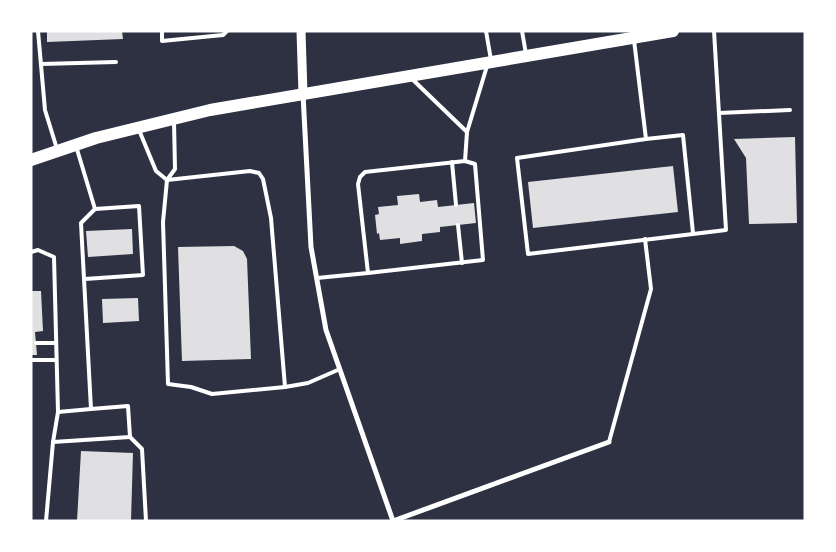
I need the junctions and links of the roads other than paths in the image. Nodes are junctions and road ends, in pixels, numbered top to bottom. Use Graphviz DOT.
graph roads {
  1 [pos="38,31"];
  2 [pos="162,31"];
  3 [pos="227,31"];
  4 [pos="301,31"];
  5 [pos="486,31"];
  6 [pos="522,31"];
  7 [pos="673,31"];
  8 [pos="714,31"];
  9 [pos="634,38"];
  10 [pos="526,56"];
  11 [pos="116,62"];
  12 [pos="490,62"];
  13 [pos="41,64"];
  14 [pos="410,76"];
  15 [pos="303,94"];
  16 [pos="790,110"];
  17 [pos="719,113"];
  18 [pos="174,120"];
  19 [pos="138,128"];
  20 [pos="467,132"];
  21 [pos="646,139"];
  22 [pos="76,145"];
  23 [pos="58,151"];
  24 [pos="31,160"];
  25 [pos="465,161"];
  26 [pos="452,162"];
  27 [pos="167,180"];
  28 [pos="456,205"];
  29 [pos="95,208"];
  30 [pos="458,225"];
  31 [pos="693,233"];
  32 [pos="645,239"];
  33 [pos="31,252"];
  34 [pos="462,263"];
  35 [pos="368,273"];
  36 [pos="317,278"];
  37 [pos="85,279"];
  38 [pos="36,343"];
  39 [pos="56,343"];
  40 [pos="31,360"];
  41 [pos="56,360"];
  42 [pos="340,370"];
  43 [pos="285,387"];
  44 [pos="91,409"];
  45 [pos="58,412"];
  46 [pos="130,437"];
  47 [pos="54,442"];
  48 [pos="609,442"];
  49 [pos="46,521"];
  50 [pos="146,521"];
  51 [pos="393,521"];
  1 -- 13 [label="lane"];
  2 -- 3 [label="lane"];
  4 -- 15 [label="street"];
  5 -- 12 [label="lane"];
  6 -- 10 [label="lane"];
  7 -- 9 [label="main road"];
  8 -- 17 [label="lane"];
  9 -- 10 [label="main road"];
  9 -- 21 [label="lane"];
  10 -- 12 [label="main road"];
  11 -- 13 [label="lane"];
  12 -- 14 [label="main road"];
  12 -- 20 [label="lane"];
  13 -- 23 [label="lane"];
  14 -- 15 [label="main road"];
  14 -- 20 [label="lane"];
  15 -- 18 [label="main road"];
  15 -- 36 [label="street"];
  16 -- 17 [label="lane"];
  17 -- 31 [label="lane"];
  18 -- 19 [label="main road"];
  18 -- 27 [label="lane"];
  19 -- 22 [label="main road"];
  19 -- 27 [label="lane"];
  20 -- 25 [label="lane"];
  21 -- 31 [label="lane"];
  21 -- 32 [label="lane"];
  22 -- 23 [label="main road"];
  22 -- 29 [label="lane"];
  23 -- 24 [label="main road"];
  25 -- 26 [label="lane"];
  25 -- 34 [label="lane"];
  26 -- 28 [label="lane"];
  26 -- 35 [label="lane"];
  27 -- 43 [label="lane"];
  27 -- 43 [label="lane"];
  29 -- 37 [label="lane"];
  29 -- 37 [label="lane"];
  30 -- 34 [label="lane"];
  31 -- 32 [label="lane"];
  32 -- 48 [label="lane"];
  33 -- 39 [label="lane"];
  34 -- 35 [label="lane"];
  35 -- 36 [label="lane"];
  36 -- 42 [label="street"];
  37 -- 44 [label="lane"];
  38 -- 39 [label="lane"];
  39 -- 41 [label="lane"];
  40 -- 41 [label="lane"];
  41 -- 45 [label="lane"];
  42 -- 43 [label="lane"];
  42 -- 51 [label="street"];
  44 -- 45 [label="lane"];
  44 -- 46 [label="lane"];
  45 -- 47 [label="lane"];
  46 -- 47 [label="lane"];
  46 -- 50 [label="lane"];
  47 -- 49 [label="lane"];
  48 -- 51 [label="street"];
}
